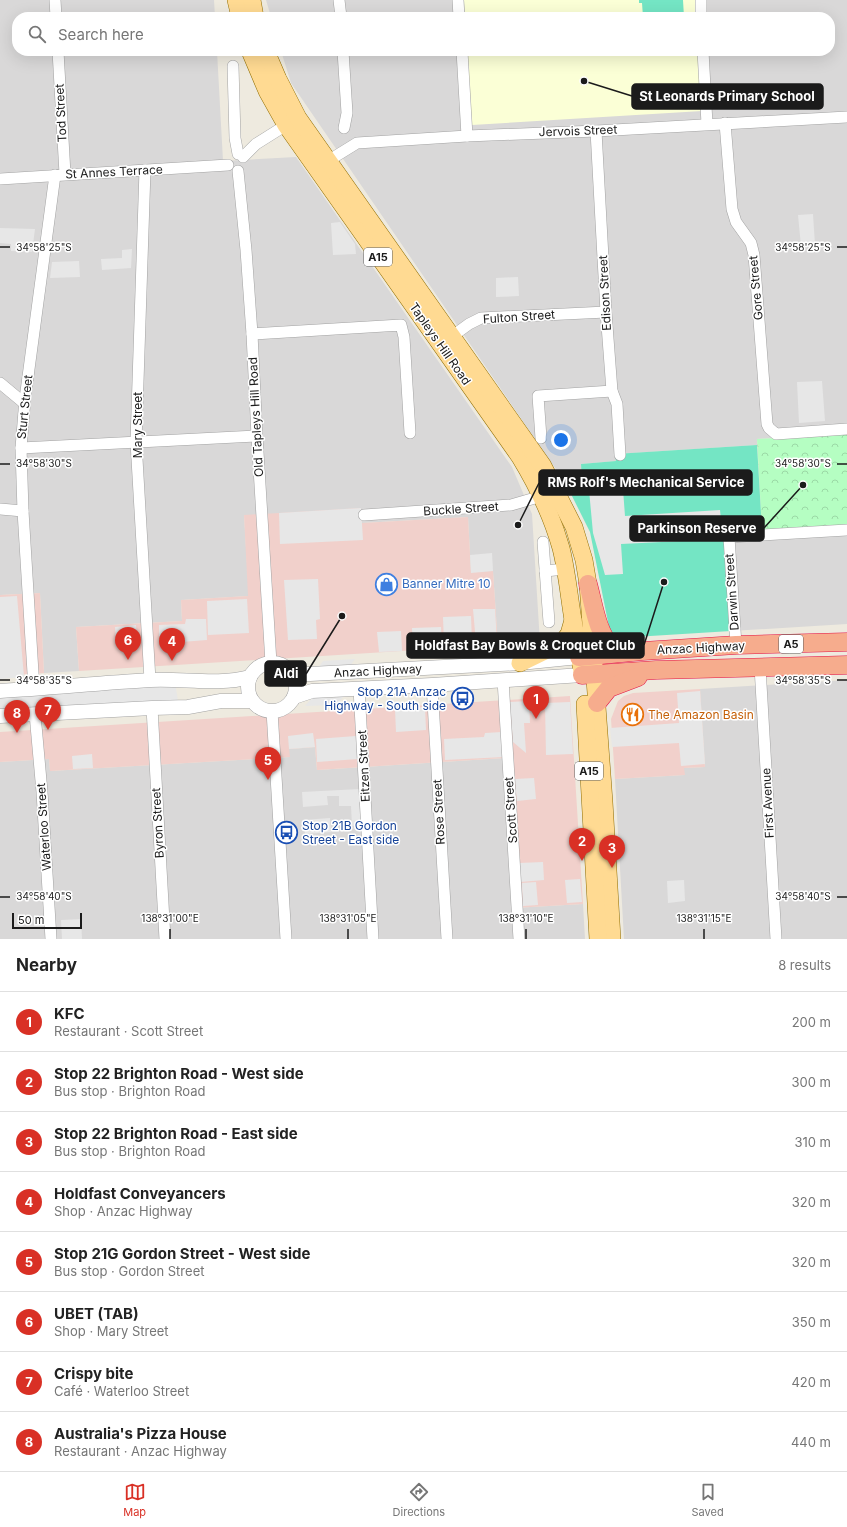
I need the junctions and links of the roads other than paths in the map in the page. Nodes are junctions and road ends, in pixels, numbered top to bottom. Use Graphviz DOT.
graph roads {
  1 [pos="55,0"];
  2 [pos="236,0"];
  3 [pos="252,0"];
  4 [pos="339,0"];
  5 [pos="458,0"];
  6 [pos="701,0"];
  7 [pos="56,12"];
  8 [pos="239,12"];
  9 [pos="254,12"];
  10 [pos="340,12"];
  11 [pos="459,12"];
  12 [pos="701,12"];
  13 [pos="58,56"];
  14 [pos="252,56"];
  15 [pos="268,56"];
  16 [pos="343,56"];
  17 [pos="462,56"];
  18 [pos="703,56"];
  19 [pos="233,66"];
  20 [pos="847,117"];
  21 [pos="292,122"];
  22 [pos="725,123"];
  23 [pos="707,124"];
  24 [pos="344,128"];
  25 [pos="596,131"];
  26 [pos="467,136"];
  27 [pos="241,156"];
  28 [pos="228,165"];
  29 [pos="322,165"];
  30 [pos="145,170"];
  31 [pos="238,171"];
  32 [pos="60,175"];
  33 [pos="0,179"];
  34 [pos="606,312"];
  35 [pos="252,334"];
  36 [pos="446,341"];
  37 [pos="0,383"];
  38 [pos="612,391"];
  39 [pos="24,403"];
  40 [pos="847,429"];
  41 [pos="410,433"];
  42 [pos="257,436"];
  43 [pos="541,438"];
  44 [pos="136,442"];
  45 [pos="21,448"];
  46 [pos="620,455"];
  47 [pos="548,491"];
  48 [pos="0,509"];
  49 [pos="23,511"];
  50 [pos="364,514"];
  51 [pos="847,530"];
  52 [pos="543,542"];
  53 [pos="565,569"];
  54 [pos="545,571"];
  55 [pos="588,584"];
  56 [pos="573,620"];
  57 [pos="549,622"];
  58 [pos="847,642"];
  59 [pos="822,644"];
  60 [pos="736,645"];
  61 [pos="643,651"];
  62 [pos="586,656"];
  63 [pos="271,663"];
  64 [pos="520,663"];
  65 [pos="843,665"];
  66 [pos="760,667"];
  67 [pos="656,670"];
  68 [pos="292,674"];
  69 [pos="588,674"];
  70 [pos="250,677"];
  71 [pos="150,680"];
  72 [pos="503,680"];
  73 [pos="432,685"];
  74 [pos="34,689"];
  75 [pos="359,689"];
  76 [pos="0,692"];
  77 [pos="294,697"];
  78 [pos="252,701"];
  79 [pos="597,703"];
  80 [pos="152,708"];
  81 [pos="272,711"];
  82 [pos="35,714"];
  83 [pos="0,716"];
  84 [pos="51,939"];
  85 [pos="165,939"];
  86 [pos="286,939"];
  87 [pos="373,939"];
  88 [pos="447,939"];
  89 [pos="519,939"];
  90 [pos="598,939"];
  91 [pos="612,939"];
  92 [pos="776,939"];
  1 -- 7 [label="street"];
  2 -- 8 [label="main road"];
  3 -- 9 [label="main road"];
  4 -- 10 [label="street"];
  5 -- 11 [label="street"];
  6 -- 12 [label="street"];
  13 -- 32 [label="street, Tod Street"];
  14 -- 21 [label="main road, Tapleys Hill Road / A15"];
  15 -- 21 [label="main road, Tapleys Hill Road / A15"];
  16 -- 24 [label="street"];
  17 -- 26 [label="street"];
  18 -- 23 [label="street"];
  19 -- 27 [label="street"];
  20 -- 22 [label="street, Jervois Street"];
  21 -- 27 [label="street"];
  21 -- 29 [label="main road, Tapleys Hill Road / A15"];
  22 -- 23 [label="street, Jervois Street"];
  22 -- 40 [label="street, Gore Street"];
  23 -- 25 [label="street, Jervois Street"];
  25 -- 26 [label="street, Jervois Street"];
  25 -- 34 [label="street, Edison Street"];
  26 -- 29 [label="street, Jervois Street"];
  27 -- 28 [label="street"];
  27 -- 31 [label="street"];
  28 -- 30 [label="street, St Annes Terrace"];
  28 -- 31 [label="street"];
  29 -- 36 [label="main road, Tapleys Hill Road / A15"];
  30 -- 32 [label="street, St Annes Terrace"];
  30 -- 44 [label="street, Mary Street"];
  31 -- 35 [label="street, Old Tapleys Hill Road"];
  32 -- 33 [label="street, St Annes Terrace"];
  32 -- 39 [label="street, Sturt Street"];
  34 -- 36 [label="street, Fulton Street"];
  34 -- 38 [label="street, Edison Street"];
  35 -- 41 [label="street"];
  35 -- 42 [label="street, Old Tapleys Hill Road"];
  36 -- 47 [label="main road, Tapleys Hill Road / A15"];
  37 -- 39 [label="street"];
  38 -- 43 [label="street"];
  38 -- 46 [label="street, Edison Street"];
  39 -- 45 [label="street, Sturt Street"];
  42 -- 44 [label="street"];
  42 -- 63 [label="street, Old Tapleys Hill Road"];
  44 -- 45 [label="street"];
  44 -- 71 [label="street, Mary Street"];
  45 -- 49 [label="street, Sturt Street"];
  47 -- 50 [label="street, Buckle Street"];
  47 -- 53 [label="main road, Tapleys Hill Road / A15"];
  47 -- 55 [label="main road, Tapleys Hill Road / A15"];
  48 -- 49 [label="street"];
  49 -- 74 [label="street, Sturt Street"];
  51 -- 60 [label="street, Darwin Street"];
  52 -- 54 [label="street"];
  53 -- 54 [label="street"];
  53 -- 56 [label="main road, Tapleys Hill Road / A15"];
  54 -- 57 [label="street"];
  55 -- 61 [label="highway"];
  55 -- 62 [label="main road, Tapleys Hill Road / A15"];
  56 -- 62 [label="main road, Tapleys Hill Road / A15"];
  56 -- 64 [label="main road"];
  58 -- 59 [label="highway, Anzac Highway / A5"];
  59 -- 60 [label="highway, Anzac Highway / A5"];
  59 -- 65 [label="highway"];
  60 -- 61 [label="highway, Anzac Highway / A5"];
  61 -- 62 [label="highway, Anzac Highway / A5"];
  62 -- 64 [label="street, Anzac Highway"];
  62 -- 69 [label="main road, A15"];
  63 -- 68 [label="street"];
  63 -- 70 [label="street"];
  64 -- 68 [label="street, Anzac Highway"];
  65 -- 66 [label="highway, Anzac Highway / A5"];
  66 -- 67 [label="highway, Anzac Highway / A5"];
  66 -- 92 [label="street, First Avenue"];
  67 -- 69 [label="highway, Anzac Highway / A5"];
  67 -- 79 [label="highway"];
  68 -- 77 [label="street"];
  69 -- 72 [label="street, Anzac Highway"];
  69 -- 79 [label="main road, A15"];
  69 -- 90 [label="main road, A15"];
  70 -- 71 [label="street"];
  70 -- 78 [label="street"];
  71 -- 74 [label="street"];
  72 -- 73 [label="street, Anzac Highway"];
  72 -- 89 [label="street, Scott Street"];
  73 -- 75 [label="street, Anzac Highway"];
  73 -- 88 [label="street, Rose Street"];
  74 -- 76 [label="street"];
  75 -- 77 [label="street, Anzac Highway"];
  75 -- 87 [label="street, Eitzen Street"];
  77 -- 81 [label="street"];
  78 -- 80 [label="street"];
  78 -- 81 [label="street"];
  79 -- 91 [label="main road, A15"];
  80 -- 82 [label="street"];
  80 -- 85 [label="street, Byron Street"];
  81 -- 86 [label="street"];
  82 -- 83 [label="street"];
  82 -- 84 [label="street, Waterloo Street"];
}
